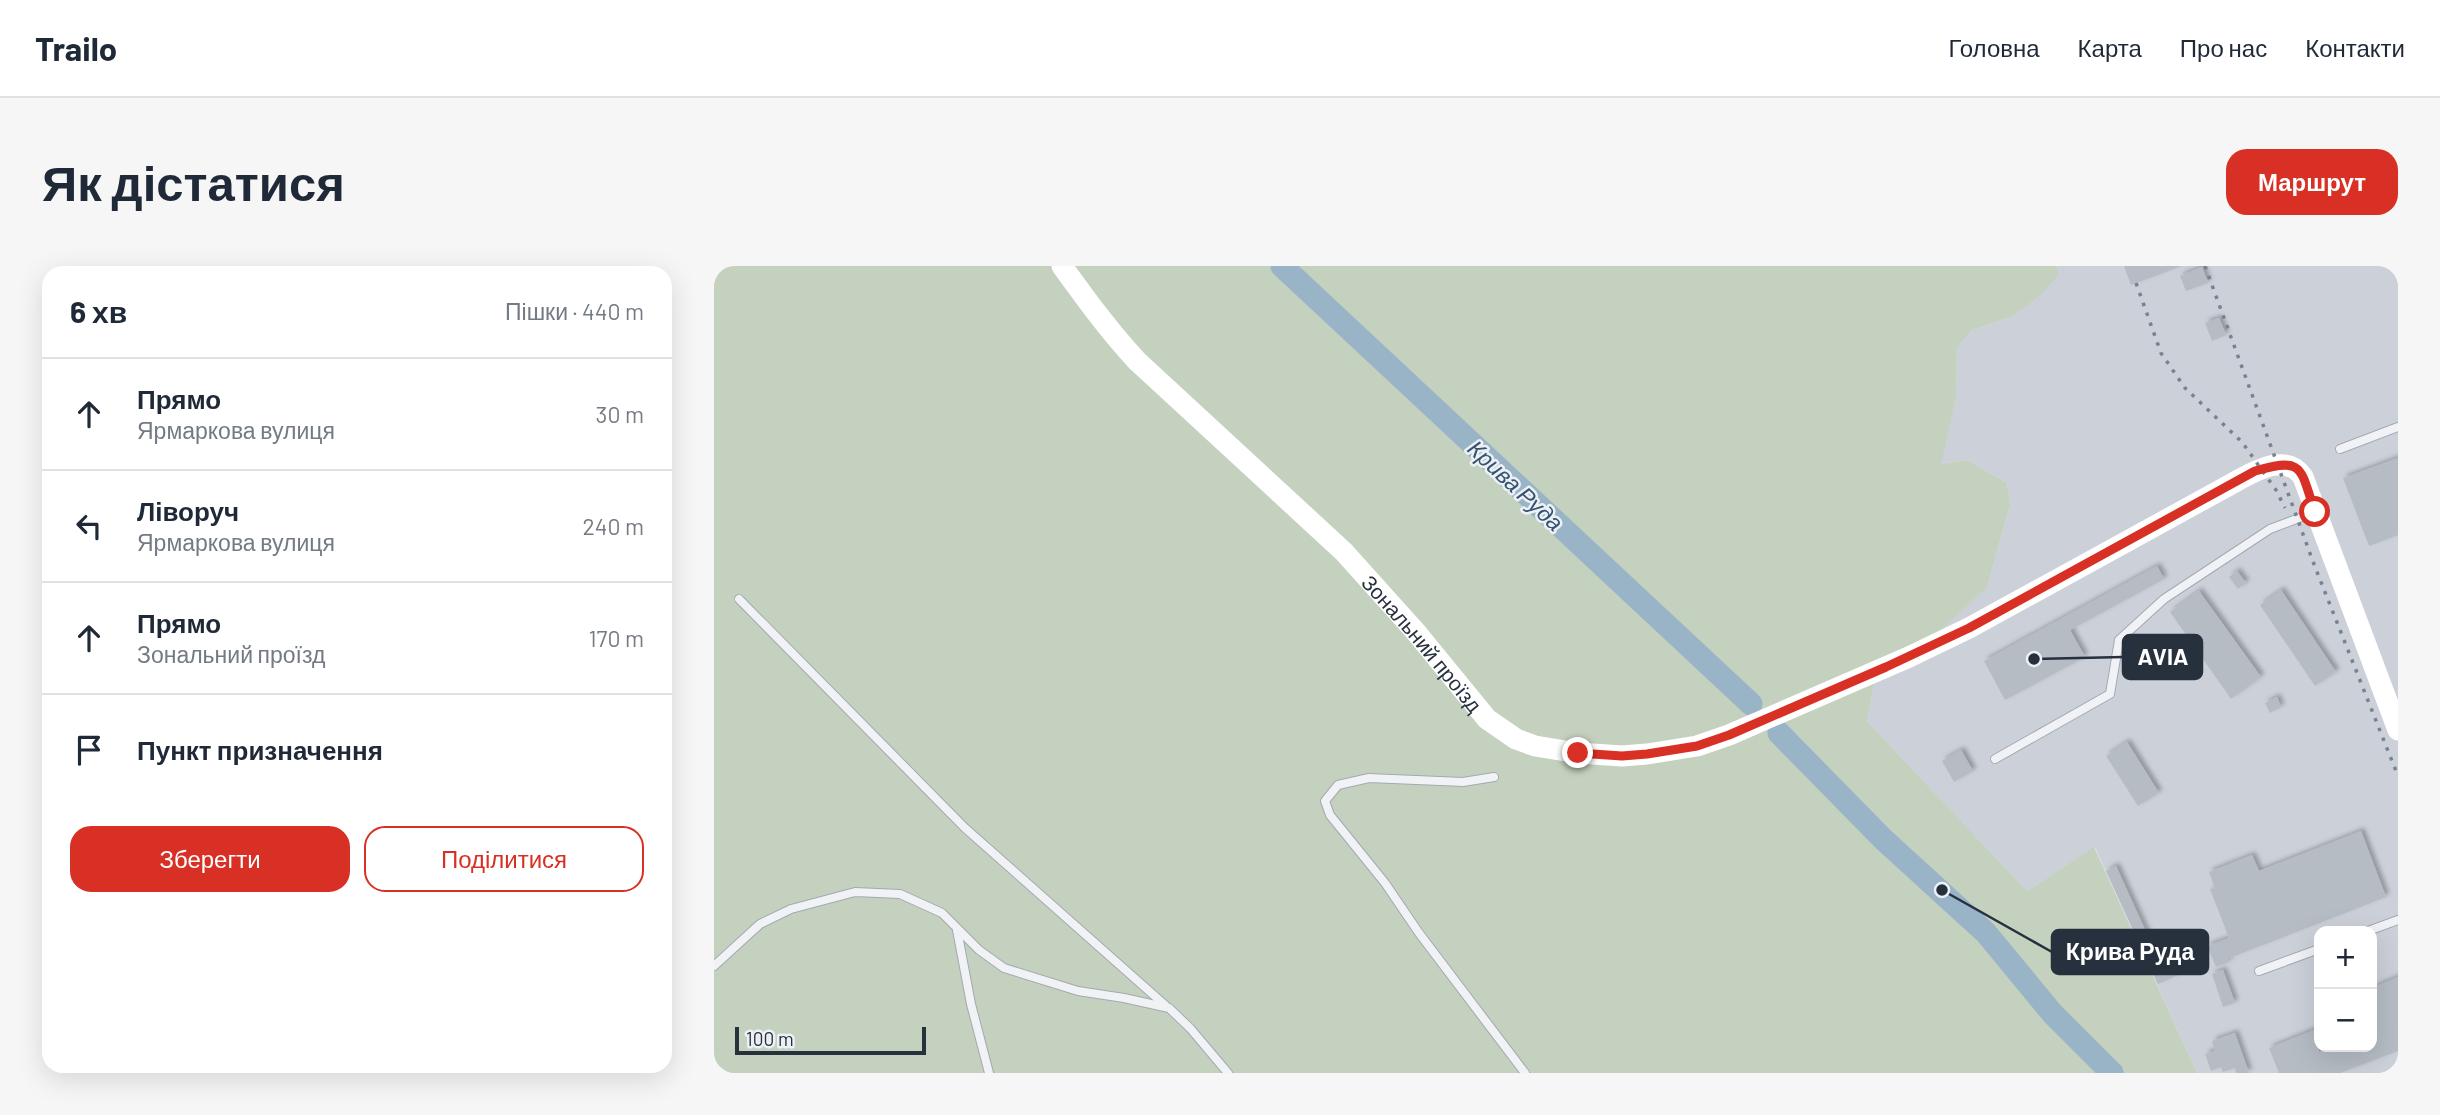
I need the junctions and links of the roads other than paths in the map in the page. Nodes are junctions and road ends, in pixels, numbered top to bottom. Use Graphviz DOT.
graph roads {
  1 [pos="1062,266"];
  2 [pos="2398,426"];
  3 [pos="2340,449"];
  4 [pos="2315,512"];
  5 [pos="739,598"];
  6 [pos="2398,730"];
  7 [pos="1995,759"];
  8 [pos="1494,777"];
  9 [pos="2398,920"];
  10 [pos="2377,928"];
  11 [pos="957,930"];
  12 [pos="2314,951"];
  13 [pos="714,966"];
  14 [pos="2259,971"];
  15 [pos="1169,1008"];
  16 [pos="989,1073"];
  17 [pos="1228,1073"];
  18 [pos="1525,1073"];
  1 -- 4 [label="street, Зональний проїзд"];
  2 -- 3 [label="lane"];
  4 -- 6 [label="street"];
  4 -- 7 [label="lane"];
  5 -- 15 [label="lane"];
  8 -- 18 [label="lane"];
  9 -- 10 [label="lane"];
  11 -- 13 [label="lane"];
  11 -- 15 [label="lane"];
  11 -- 16 [label="lane"];
  12 -- 14 [label="lane"];
  15 -- 17 [label="lane"];
}
